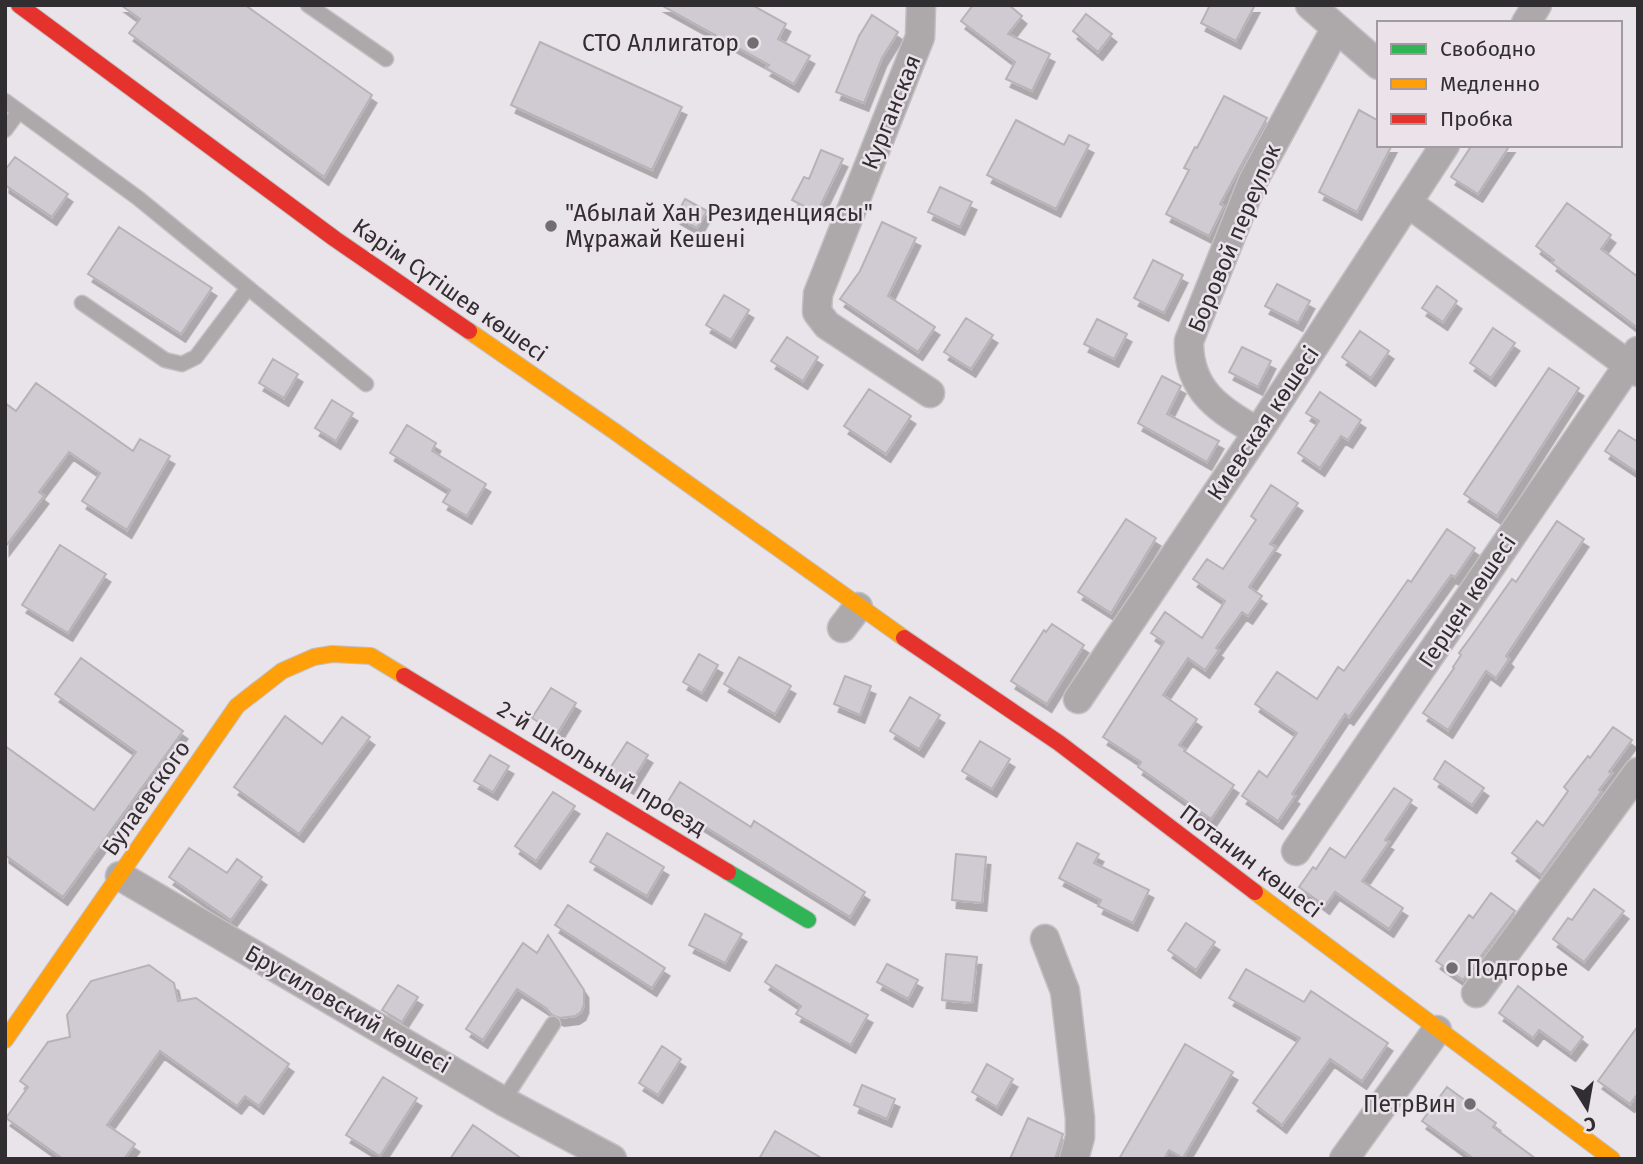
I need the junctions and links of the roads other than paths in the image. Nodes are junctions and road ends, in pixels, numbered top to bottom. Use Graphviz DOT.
graph roads {
  1 [pos="19,5"];
  2 [pos="308,5"];
  3 [pos="921,5"];
  4 [pos="1310,5"];
  5 [pos="1537,5"];
  6 [pos="1527,21"];
  7 [pos="1336,27"];
  8 [pos="386,59"];
  9 [pos="1377,63"];
  10 [pos="5,101"];
  11 [pos="19,111"];
  12 [pos="5,130"];
  13 [pos="1444,147"];
  14 [pos="1408,202"];
  15 [pos="248,288"];
  16 [pos="82,303"];
  17 [pos="1635,363"];
  18 [pos="366,384"];
  19 [pos="930,394"];
  20 [pos="1258,432"];
  21 [pos="850,618"];
  22 [pos="371,656"];
  23 [pos="1078,699"];
  24 [pos="1636,777"];
  25 [pos="1296,850"];
  26 [pos="120,876"];
  27 [pos="808,920"];
  28 [pos="1045,939"];
  29 [pos="1476,993"];
  30 [pos="553,1024"];
  31 [pos="1437,1030"];
  32 [pos="5,1040"];
  33 [pos="503,1101"];
  34 [pos="571,1150"];
  35 [pos="612,1159"];
  36 [pos="1074,1159"];
  37 [pos="1344,1159"];
  38 [pos="1612,1159"];
  1 -- 21 [label="main road, Кәрім Сүтішев көшесі"];
  2 -- 8 [label="lane"];
  3 -- 19 [label="street, Курганская"];
  4 -- 7 [label="street"];
  5 -- 6 [label="street"];
  7 -- 9 [label="street"];
  7 -- 20 [label="street, Боровой переулок"];
  10 -- 11 [label="lane"];
  11 -- 12 [label="lane"];
  11 -- 15 [label="lane"];
  13 -- 14 [label="street, Киевская көшесі"];
  14 -- 17 [label="street"];
  14 -- 20 [label="street, Киевская көшесі"];
  15 -- 16 [label="lane"];
  15 -- 18 [label="lane"];
  17 -- 25 [label="street, Герцен көшесі"];
  20 -- 23 [label="street, Киевская көшесі"];
  21 -- 31 [label="main road, Потанин көшесі"];
  22 -- 26 [label="main road, Булаевского"];
  22 -- 27 [label="main road, 2-й Школьный проезд"];
  24 -- 29 [label="street"];
  26 -- 32 [label="main road, Булаевского"];
  26 -- 33 [label="street, Брусиловский көшесі"];
  28 -- 36 [label="street"];
  30 -- 33 [label="lane"];
  31 -- 37 [label="street"];
  31 -- 38 [label="main road, Потанин көшесі"];
  33 -- 34 [label="street, Брусиловский көшесі"];
  34 -- 35 [label="street, Брусиловский көшесі"];
}
